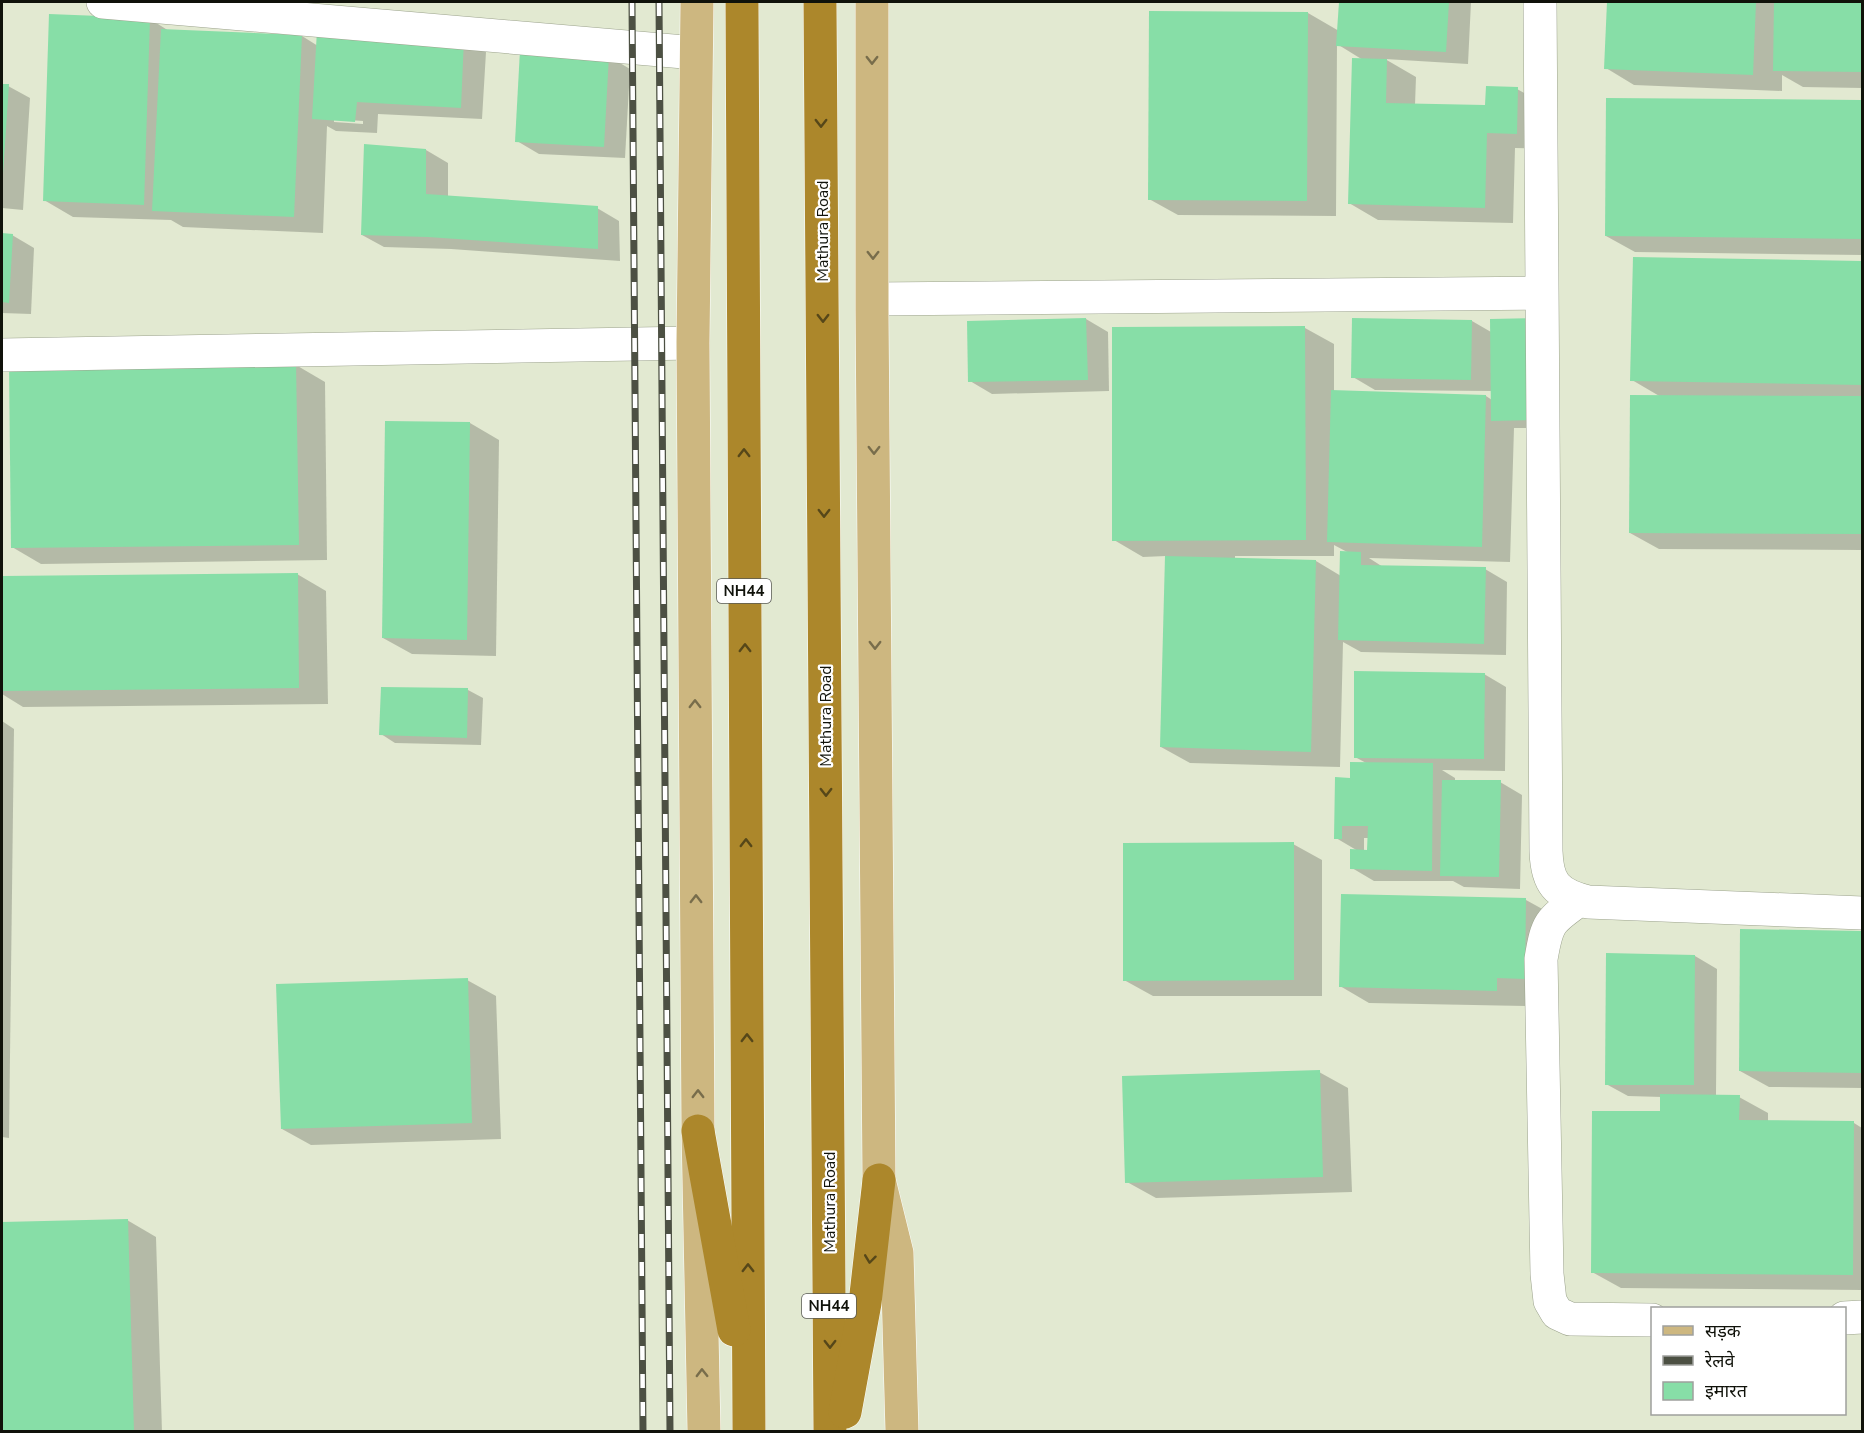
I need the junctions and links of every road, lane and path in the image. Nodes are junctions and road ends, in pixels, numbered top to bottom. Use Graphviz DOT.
graph roads {
  1 [pos="104,2"];
  2 [pos="697,2"];
  3 [pos="742,2"];
  4 [pos="820,2"];
  5 [pos="1540,2"];
  6 [pos="872,3"];
  7 [pos="696,53"];
  8 [pos="1540,293"];
  9 [pos="873,299"];
  10 [pos="693,343"];
  11 [pos="2,355"];
  12 [pos="1579,900"];
  13 [pos="1863,913"];
  14 [pos="698,1131"];
  15 [pos="879,1180"];
  16 [pos="1863,1317"];
  17 [pos="1846,1318"];
  18 [pos="1651,1320"];
  19 [pos="749,1420"];
  20 [pos="704,1431"];
  21 [pos="830,1431"];
  22 [pos="842,1431"];
  23 [pos="902,1431"];
  1 -- 7 [label="lane"];
  2 -- 7 [label="main road"];
  19 -- 3 [label="highway, NH44, one-way"];
  4 -- 21 [label="highway, Mathura Road / NH44, one-way"];
  5 -- 8 [label="lane"];
  6 -- 9 [label="main road, one-way"];
  7 -- 10 [label="main road"];
  8 -- 9 [label="lane"];
  8 -- 12 [label="lane"];
  9 -- 15 [label="main road, one-way"];
  10 -- 11 [label="lane"];
  14 -- 10 [label="main road, one-way"];
  12 -- 13 [label="lane"];
  12 -- 18 [label="lane"];
  14 -- 19 [label="highway"];
  20 -- 14 [label="main road, one-way"];
  15 -- 22 [label="highway, one-way"];
  15 -- 23 [label="main road"];
  16 -- 17 [label="lane"];
}
